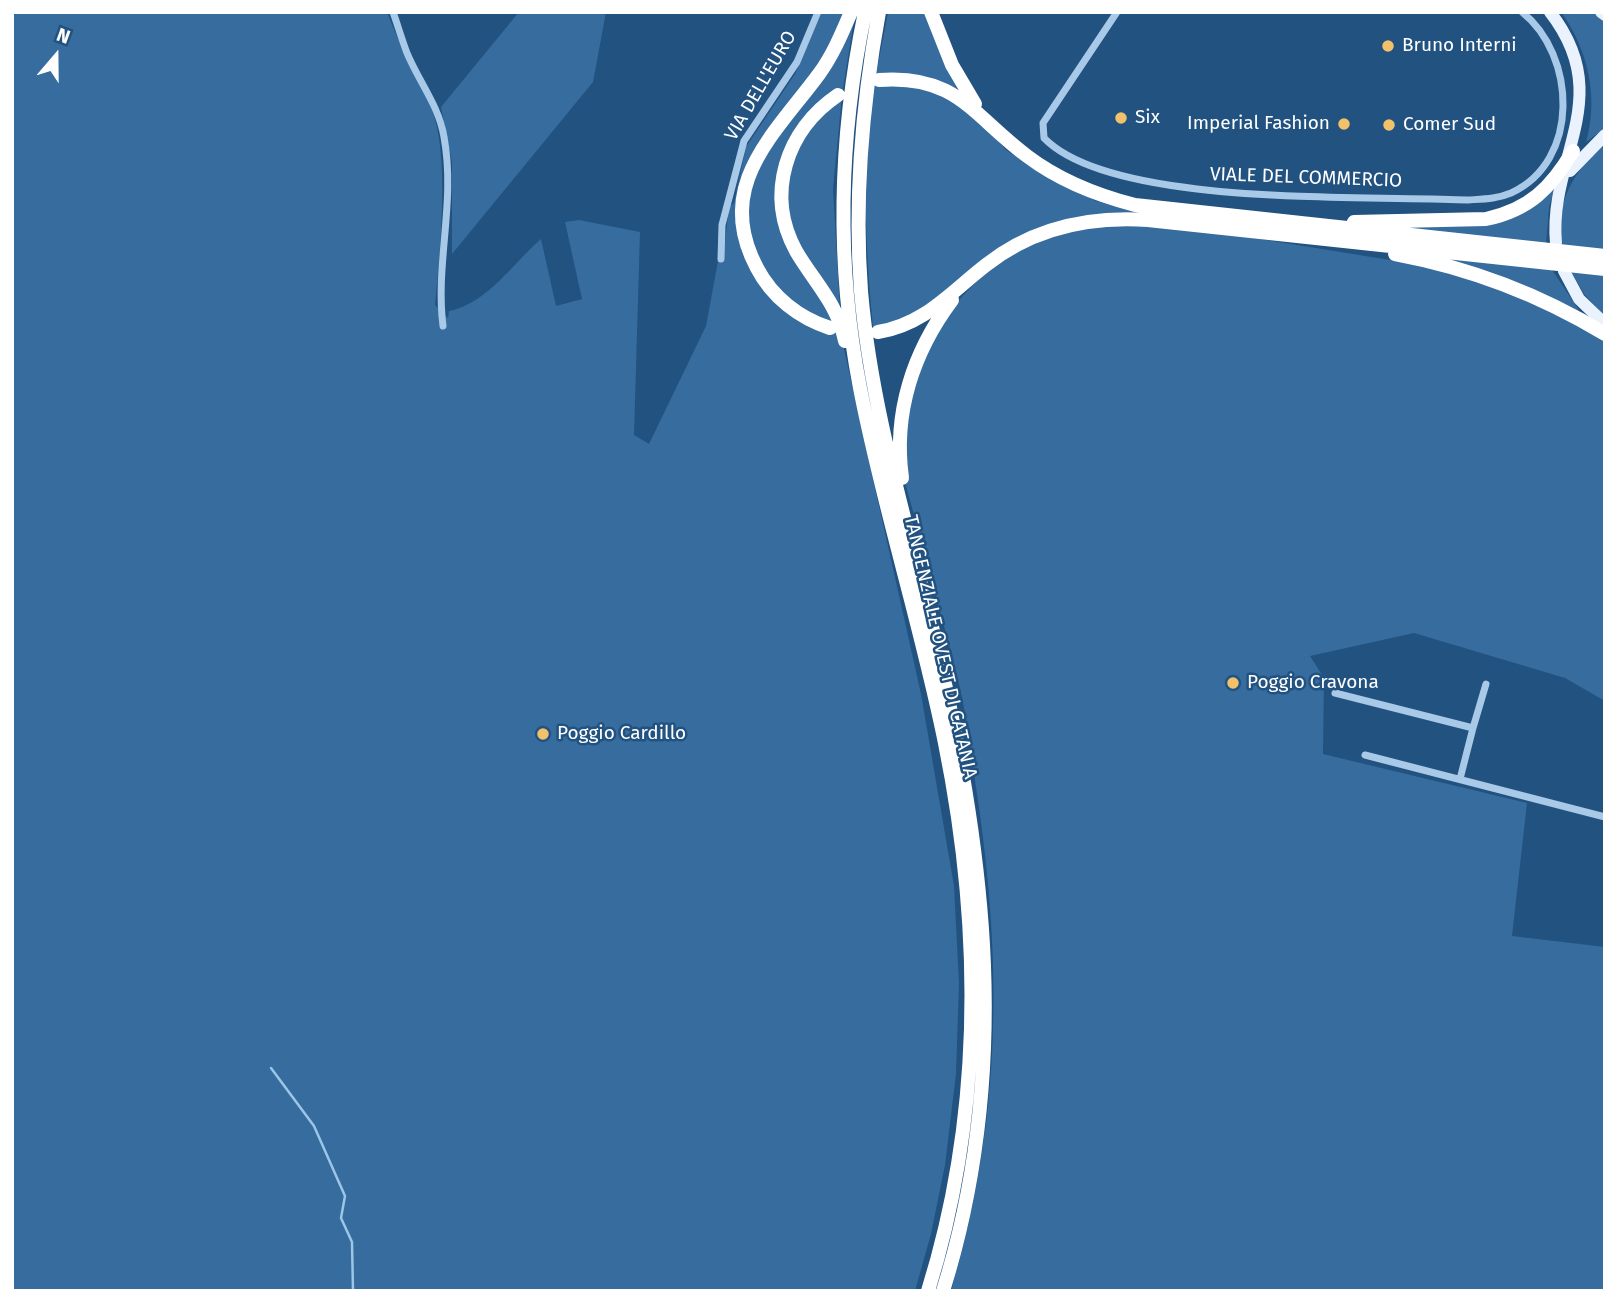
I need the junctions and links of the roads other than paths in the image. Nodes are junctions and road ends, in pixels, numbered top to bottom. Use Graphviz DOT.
graph roads {
  1 [pos="393,12"];
  2 [pos="818,12"];
  3 [pos="851,12"];
  4 [pos="865,12"];
  5 [pos="879,12"];
  6 [pos="930,12"];
  7 [pos="1117,12"];
  8 [pos="1522,12"];
  9 [pos="1550,12"];
  10 [pos="879,80"];
  11 [pos="838,95"];
  12 [pos="993,127"];
  13 [pos="1605,135"];
  14 [pos="1573,151"];
  15 [pos="1564,180"];
  16 [pos="1223,216"];
  17 [pos="1242,229"];
  18 [pos="1556,243"];
  19 [pos="1605,256"];
  20 [pos="721,259"];
  21 [pos="1605,269"];
  22 [pos="1564,271"];
  23 [pos="967,280"];
  24 [pos="1605,324"];
  25 [pos="443,326"];
  26 [pos="830,328"];
  27 [pos="878,332"];
  28 [pos="1605,334"];
  29 [pos="899,549"];
  30 [pos="914,559"];
  31 [pos="1486,684"];
  32 [pos="1335,693"];
  33 [pos="1473,728"];
  34 [pos="1364,755"];
  35 [pos="1460,779"];
  36 [pos="1605,817"];
  37 [pos="929,1291"];
  38 [pos="943,1291"];
  1 -- 25 [label="street"];
  2 -- 20 [label="street, VIA DELL'EURO"];
  3 -- 26 [label="highway"];
  4 -- 29 [label="highway, TANGENZIALE OVEST DI CATANIA"];
  5 -- 30 [label="highway, TANGENZIALE OVEST DI CATANIA"];
  6 -- 12 [label="highway"];
  7 -- 8 [label="street, VIALE DEL COMMERCIO"];
  9 -- 14 [label="main road"];
  10 -- 12 [label="highway"];
  11 -- 29 [label="highway"];
  12 -- 16 [label="highway"];
  13 -- 15 [label="main road"];
  14 -- 15 [label="main road"];
  14 -- 16 [label="highway"];
  15 -- 18 [label="main road"];
  16 -- 19 [label="highway"];
  17 -- 21 [label="highway"];
  17 -- 23 [label="highway"];
  17 -- 28 [label="highway"];
  22 -- 24 [label="main road"];
  23 -- 27 [label="highway"];
  23 -- 30 [label="highway"];
  29 -- 37 [label="highway, TANGENZIALE OVEST DI CATANIA"];
  30 -- 38 [label="highway, TANGENZIALE OVEST DI CATANIA"];
  31 -- 33 [label="street"];
  32 -- 33 [label="street"];
  33 -- 35 [label="street"];
  34 -- 35 [label="street"];
  35 -- 36 [label="street"];
}
